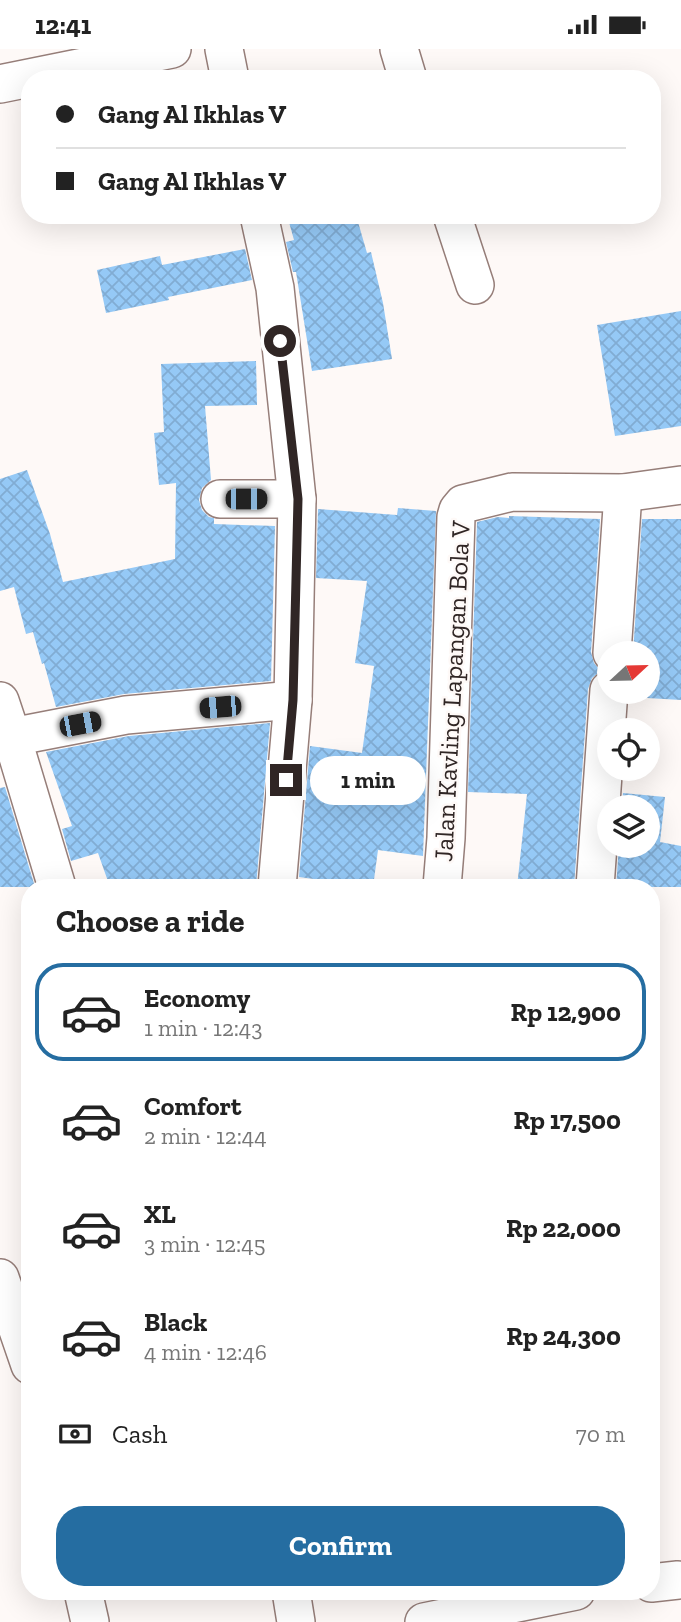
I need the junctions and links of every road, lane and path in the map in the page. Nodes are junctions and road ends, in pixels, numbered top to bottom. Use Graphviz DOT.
graph roads {
  1 [pos="172,49"];
  2 [pos="224,49"];
  3 [pos="399,49"];
  4 [pos="82,70"];
  5 [pos="228,70"];
  6 [pos="405,70"];
  7 [pos="21,81"];
  8 [pos="0,84"];
  9 [pos="261,224"];
  10 [pos="455,224"];
  11 [pos="475,285"];
  12 [pos="681,485"];
  13 [pos="623,493"];
  14 [pos="220,499"];
  15 [pos="298,499"];
  16 [pos="613,641"];
  17 [pos="293,700"];
  18 [pos="0,701"];
  19 [pos="608,704"];
  20 [pos="6,740"];
  21 [pos="54,879"];
  22 [pos="278,879"];
  23 [pos="443,879"];
  24 [pos="596,879"];
  25 [pos="0,1278"];
  26 [pos="21,1338"];
  27 [pos="85,1600"];
  28 [pos="292,1600"];
  29 [pos="523,1600"];
  30 [pos="470,1609"];
  31 [pos="90,1622"];
  32 [pos="296,1622"];
  33 [pos="424,1622"];
  1 -- 4 [label="street"];
  2 -- 5 [label="street"];
  3 -- 6 [label="street"];
  7 -- 8 [label="street"];
  9 -- 15 [label="street"];
  10 -- 11 [label="street"];
  12 -- 13 [label="street, Jalan Kavling Lapangan Bola V"];
  13 -- 16 [label="street"];
  13 -- 23 [label="street, Jalan Kavling Lapangan Bola V"];
  14 -- 15 [label="street"];
  15 -- 17 [label="street"];
  17 -- 20 [label="street"];
  17 -- 22 [label="street"];
  18 -- 20 [label="street"];
  19 -- 24 [label="street"];
  20 -- 21 [label="street"];
  25 -- 26 [label="street"];
  27 -- 31 [label="street"];
  28 -- 32 [label="street"];
  29 -- 30 [label="street"];
  30 -- 33 [label="street"];
}
